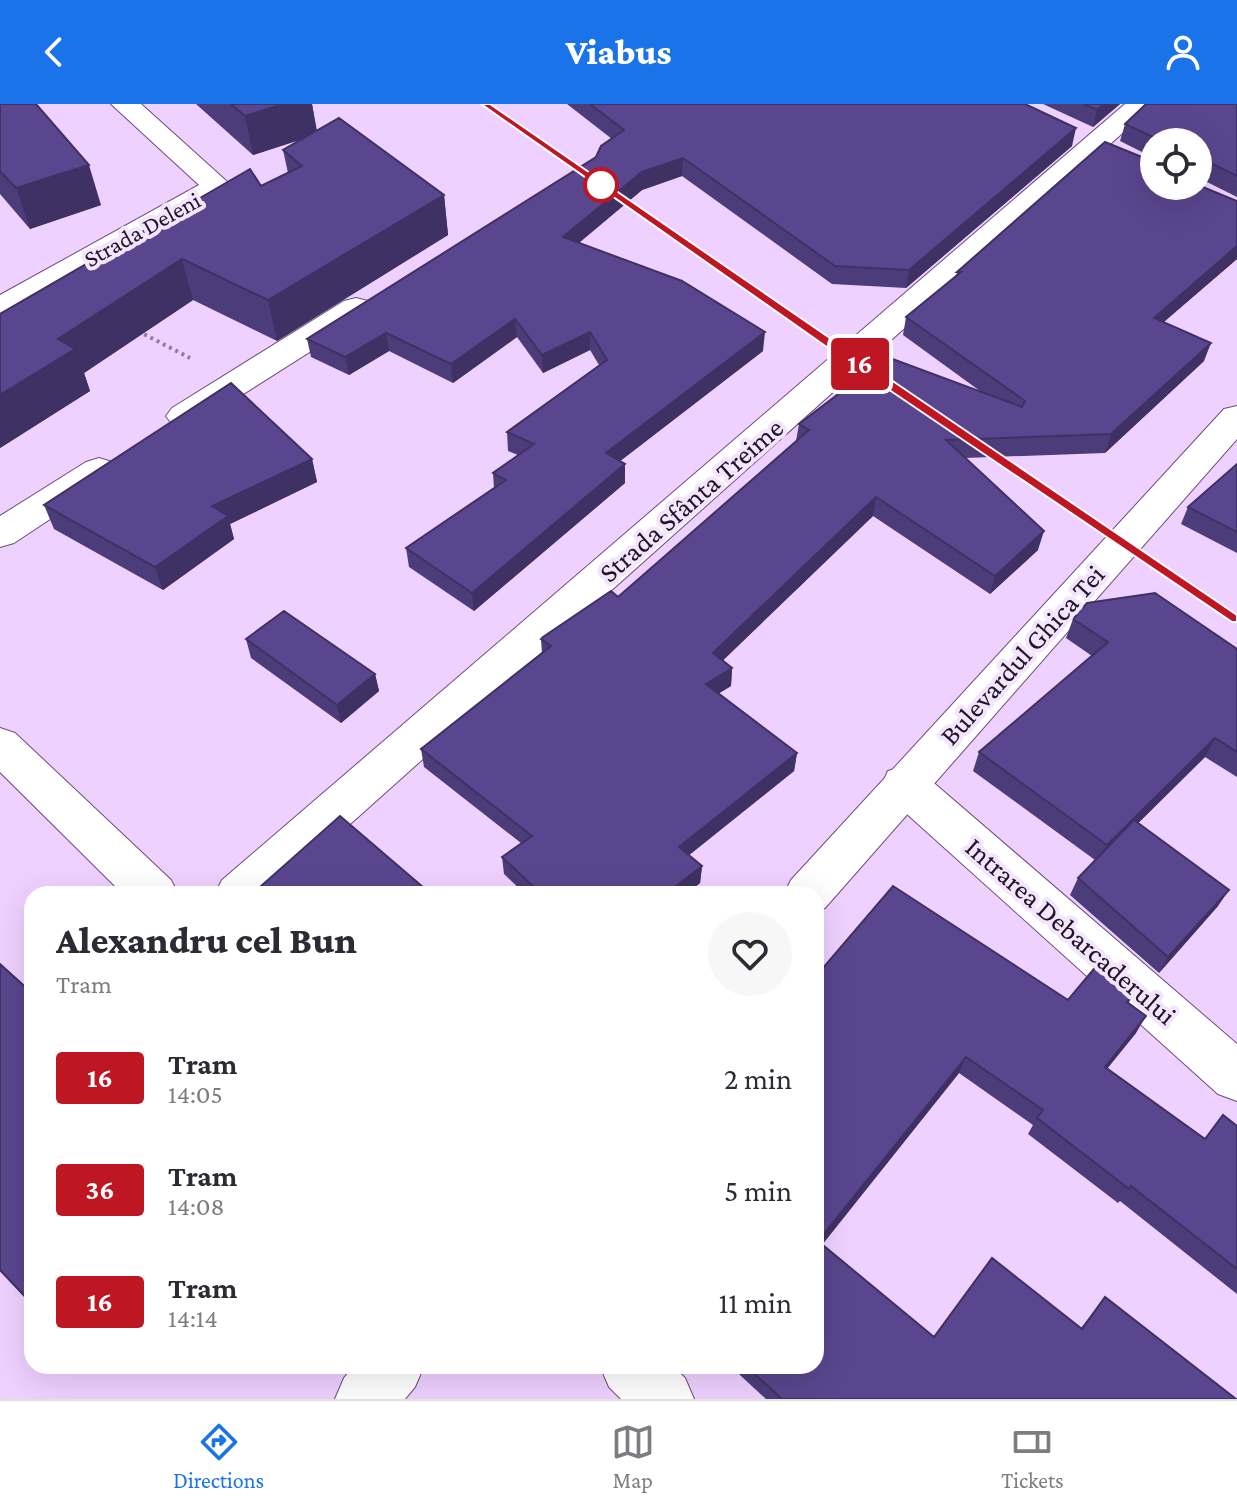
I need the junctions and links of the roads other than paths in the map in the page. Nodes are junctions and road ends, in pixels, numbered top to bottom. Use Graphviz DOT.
graph roads {
  1 [pos="125,104"];
  2 [pos="1141,104"];
  3 [pos="1067,131"];
  4 [pos="1106,150"];
  5 [pos="382,292"];
  6 [pos="0,308"];
  7 [pos="1237,417"];
  8 [pos="0,534"];
  9 [pos="0,745"];
  10 [pos="904,784"];
  11 [pos="146,886"];
  12 [pos="248,886"];
  13 [pos="815,886"];
  14 [pos="1237,1077"];
  15 [pos="387,1374"];
  16 [pos="638,1374"];
  17 [pos="365,1399"];
  18 [pos="664,1399"];
  1 -- 6 [label="street, Strada Deleni"];
  2 -- 4 [label="street, Strada Sfânta Treime"];
  3 -- 4 [label="street"];
  4 -- 12 [label="street, Strada Sfânta Treime"];
  5 -- 8 [label="street"];
  7 -- 10 [label="street, Bulevardul Ghica Tei"];
  9 -- 11 [label="street"];
  10 -- 13 [label="street, Bulevardul Ghica Tei"];
  10 -- 14 [label="street, Intrarea Debarcaderului"];
  15 -- 17 [label="street"];
  16 -- 18 [label="street"];
}
